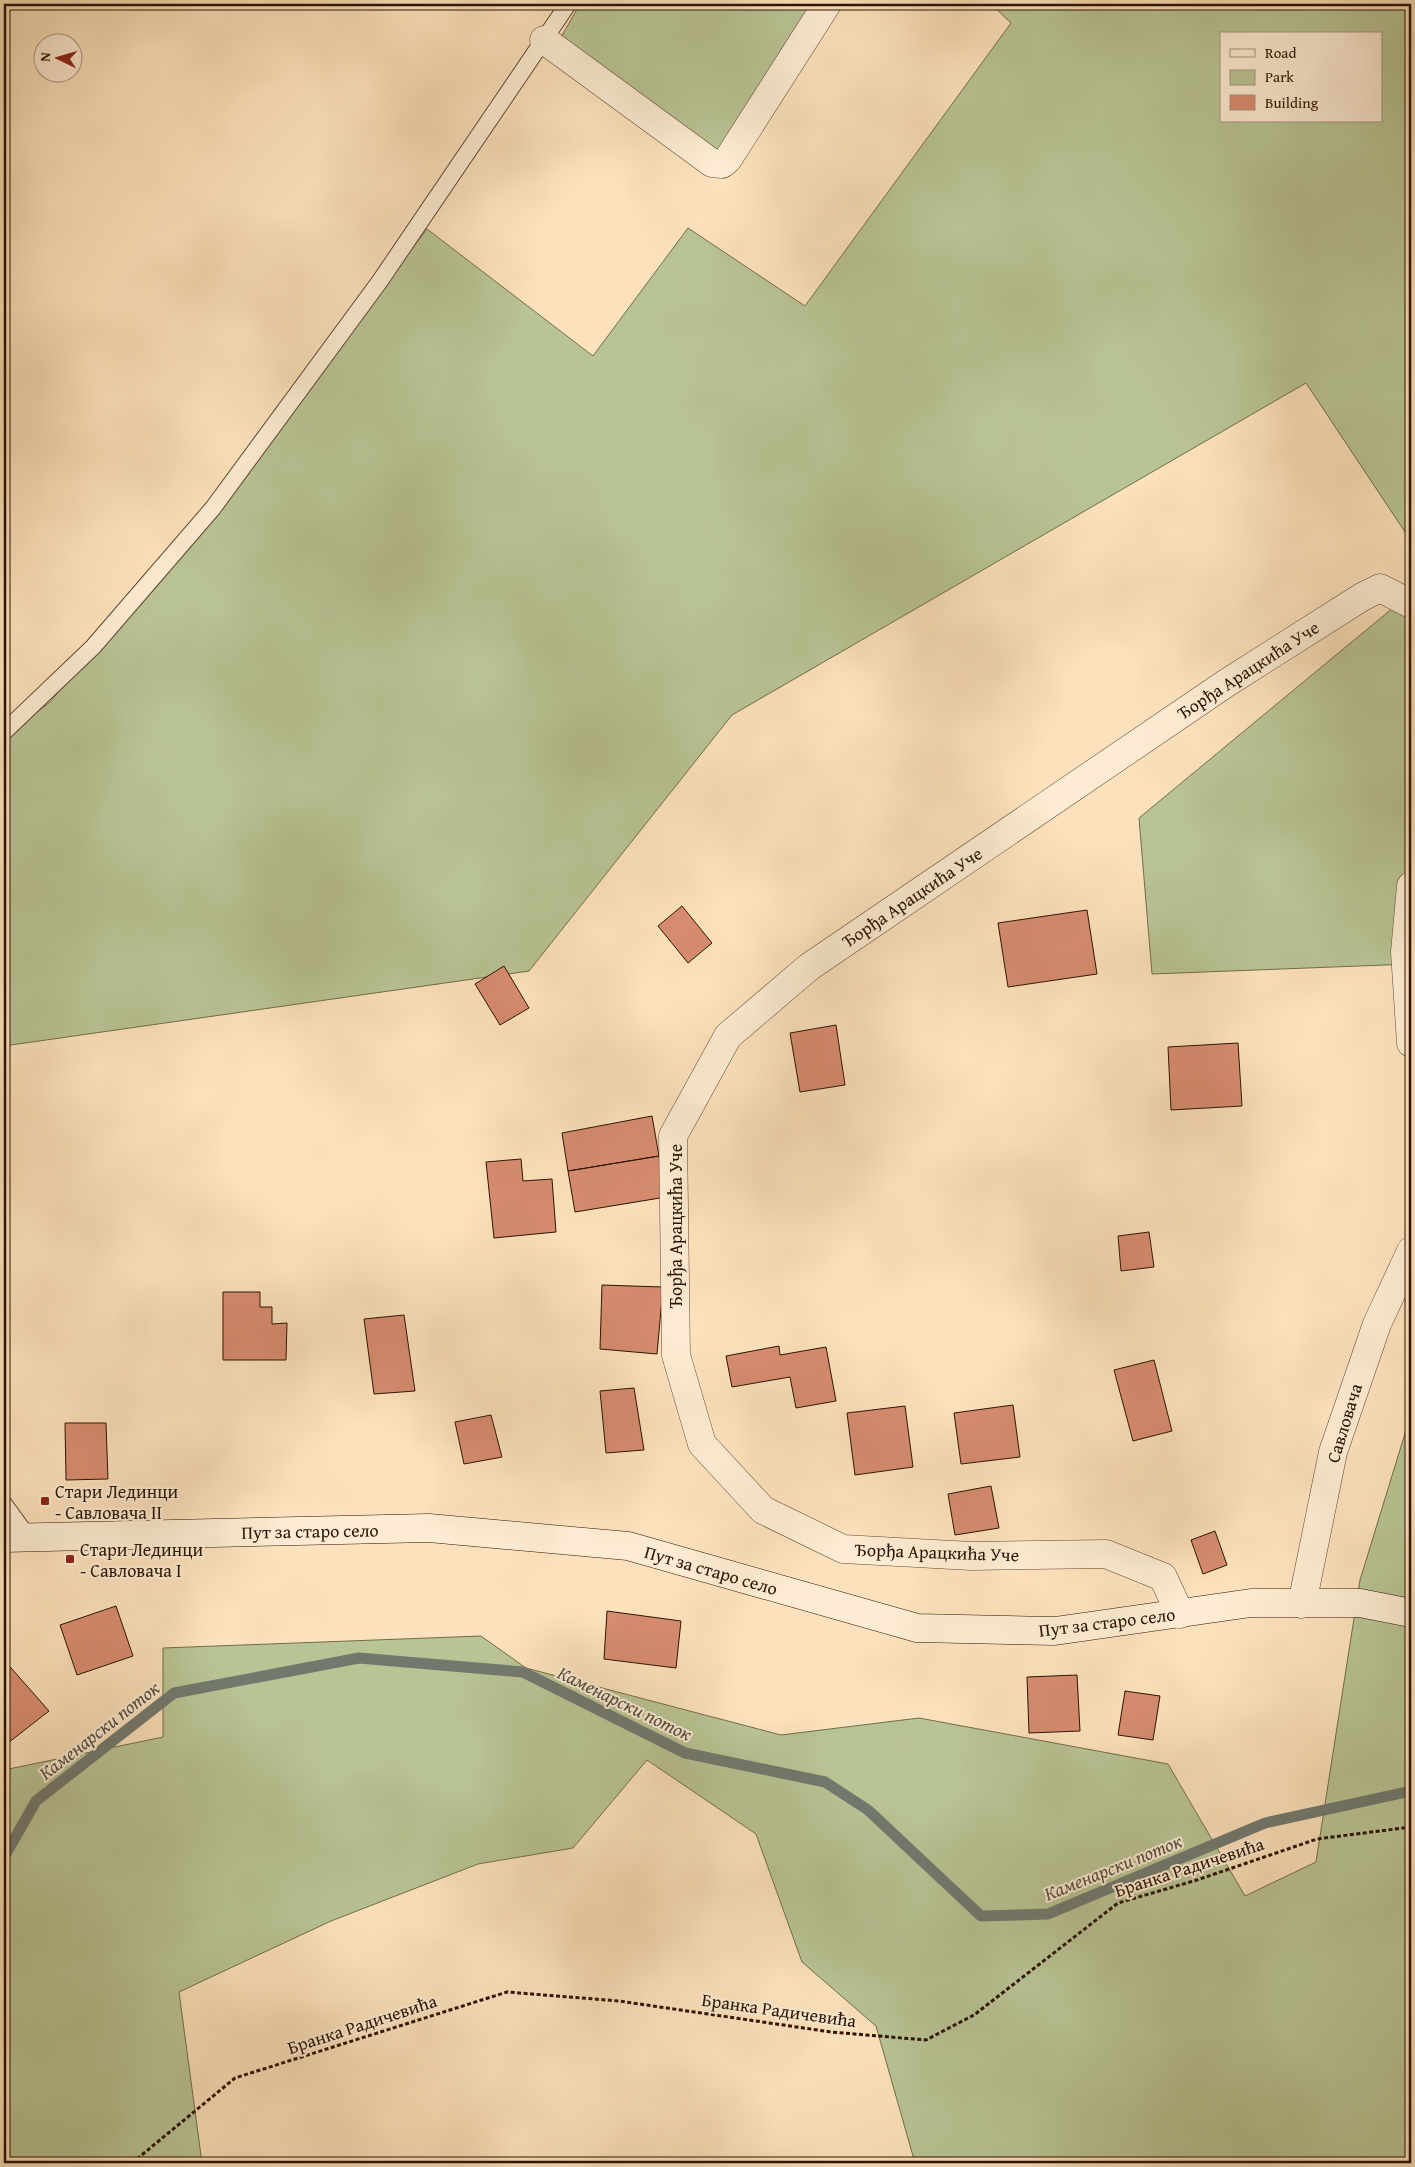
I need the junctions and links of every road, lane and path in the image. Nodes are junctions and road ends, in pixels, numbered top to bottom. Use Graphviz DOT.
graph roads {
  1 [pos="568,4"];
  2 [pos="827,4"];
  3 [pos="544,40"];
  4 [pos="1411,604"];
  5 [pos="4,732"];
  6 [pos="1411,886"];
  7 [pos="1411,1043"];
  8 [pos="1411,1250"];
  9 [pos="4,1504"];
  10 [pos="16,1537"];
  11 [pos="1302,1604"];
  12 [pos="1411,1613"];
  13 [pos="1180,1614"];
  14 [pos="1411,1827"];
  15 [pos="132,2163"];
  1 -- 3 [label="lane"];
  2 -- 3 [label="street"];
  3 -- 5 [label="lane"];
  4 -- 13 [label="street, Ђорђа Арацкића Уче"];
  6 -- 7 [label="street"];
  8 -- 11 [label="street, Савловача"];
  9 -- 10 [label="lane"];
  10 -- 13 [label="street, Пут за старо село"];
  11 -- 12 [label="street, Пут за старо село"];
  11 -- 13 [label="street, Пут за старо село"];
  14 -- 15 [label="path, Бранка Радичевића"];
}
